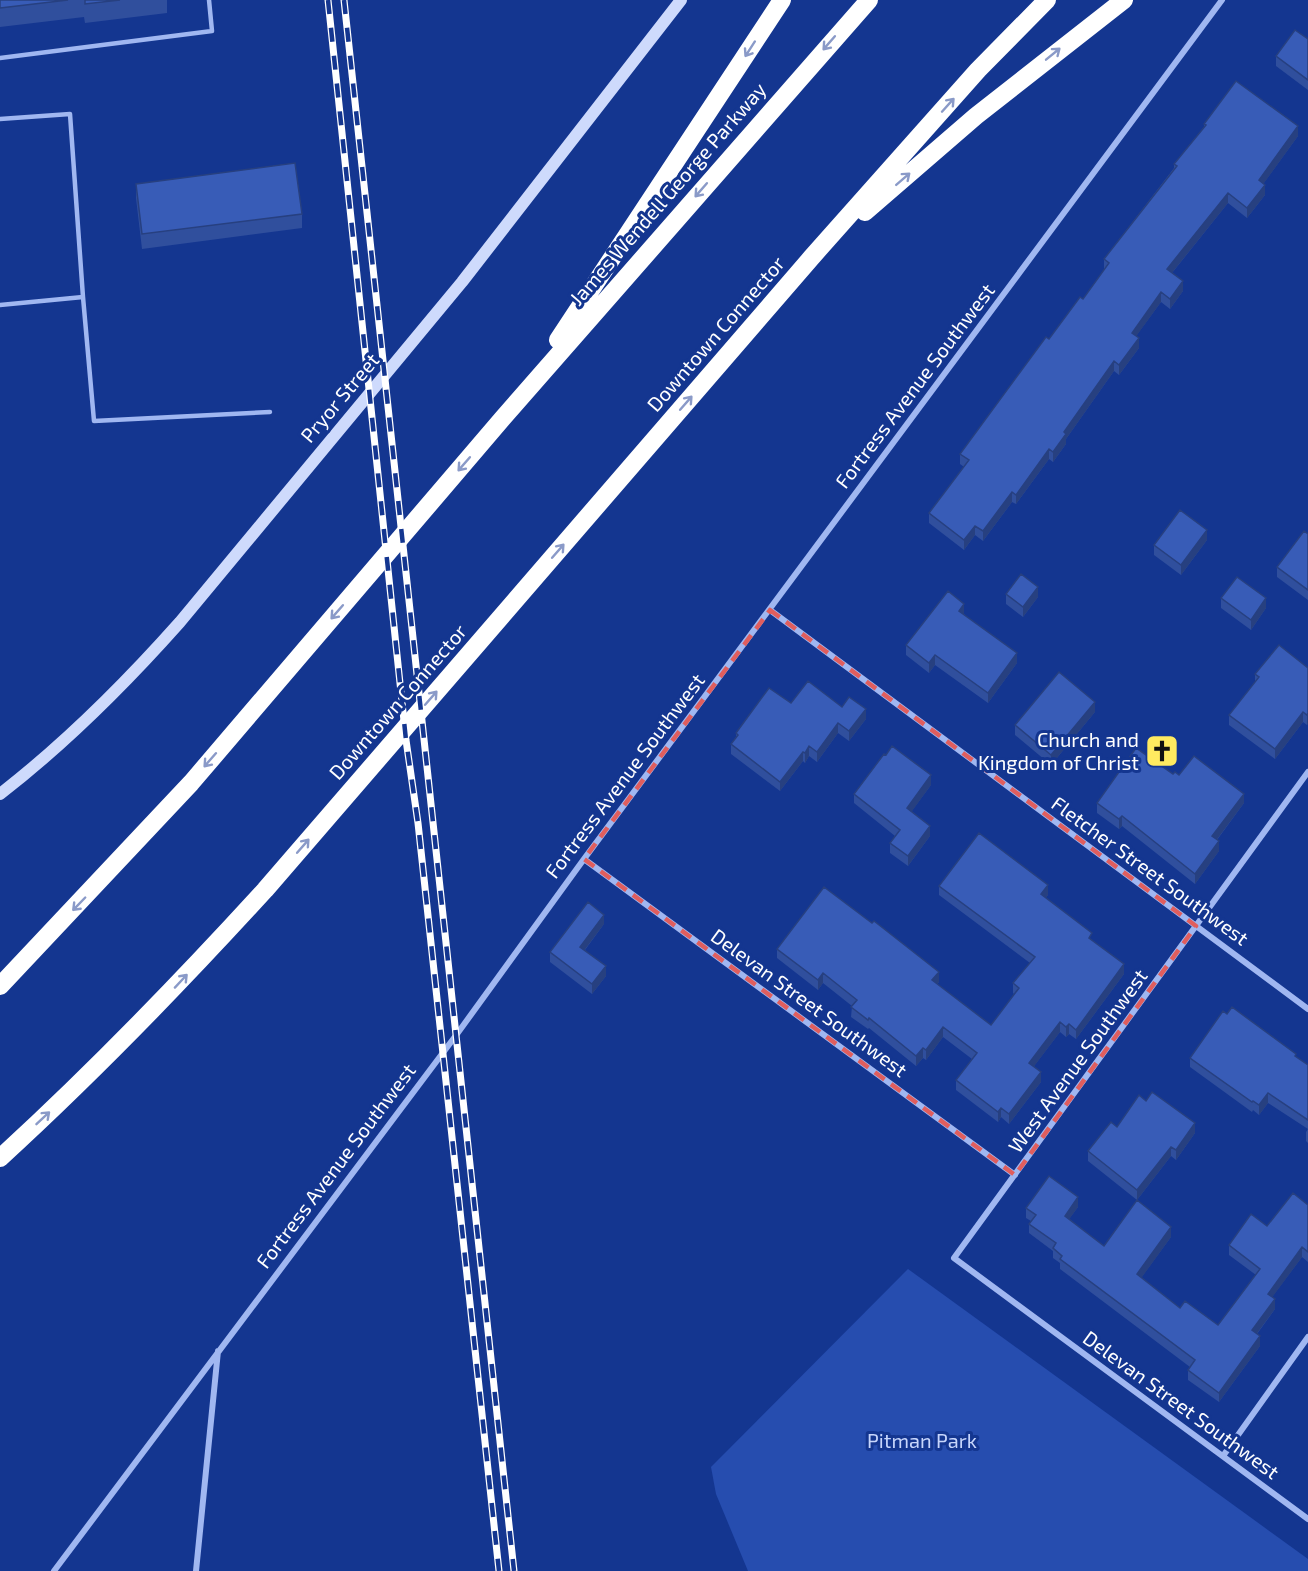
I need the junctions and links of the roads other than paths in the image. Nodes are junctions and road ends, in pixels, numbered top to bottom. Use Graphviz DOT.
graph roads {
  1 [pos="209,0"];
  2 [pos="681,0"];
  3 [pos="782,0"];
  4 [pos="869,0"];
  5 [pos="1047,0"];
  6 [pos="1124,0"];
  7 [pos="1222,0"];
  8 [pos="0,58"];
  9 [pos="0,119"];
  10 [pos="811,258"];
  11 [pos="83,297"];
  12 [pos="0,305"];
  13 [pos="270,412"];
  14 [pos="501,419"];
  15 [pos="770,610"];
  16 [pos="1308,772"];
  17 [pos="0,794"];
  18 [pos="584,859"];
  19 [pos="1196,926"];
  20 [pos="0,986"];
  21 [pos="1308,1009"];
  22 [pos="0,1158"];
  23 [pos="1015,1175"];
  24 [pos="1308,1337"];
  25 [pos="1064,1339"];
  26 [pos="218,1350"];
  27 [pos="1223,1456"];
  28 [pos="1308,1519"];
  29 [pos="54,1571"];
  30 [pos="196,1571"];
  1 -- 8 [label="lane"];
  2 -- 17 [label="main road, Pryor Street"];
  3 -- 14 [label="highway, one-way"];
  4 -- 14 [label="highway, James Wendell George Parkway, one-way"];
  10 -- 5 [label="highway, one-way"];
  10 -- 6 [label="highway, one-way"];
  7 -- 15 [label="street, Fortress Avenue Southwest"];
  9 -- 11 [label="lane"];
  22 -- 10 [label="highway, Downtown Connector, one-way"];
  11 -- 12 [label="lane"];
  11 -- 13 [label="lane"];
  14 -- 20 [label="highway, one-way"];
  15 -- 18 [label="street, Fortress Avenue Southwest"];
  15 -- 19 [label="street, Fletcher Street Southwest"];
  16 -- 19 [label="street, West Avenue Southwest"];
  18 -- 23 [label="street, Delevan Street Southwest"];
  18 -- 26 [label="street, Fortress Avenue Southwest"];
  19 -- 21 [label="street, Fletcher Street Southwest"];
  19 -- 23 [label="street, West Avenue Southwest"];
  23 -- 25 [label="street, West Avenue Southwest"];
  24 -- 27 [label="street"];
  25 -- 27 [label="street, Delevan Street Southwest"];
  26 -- 29 [label="street, Fortress Avenue Southwest"];
  26 -- 30 [label="street"];
  27 -- 28 [label="street, Delevan Street Southwest"];
}
